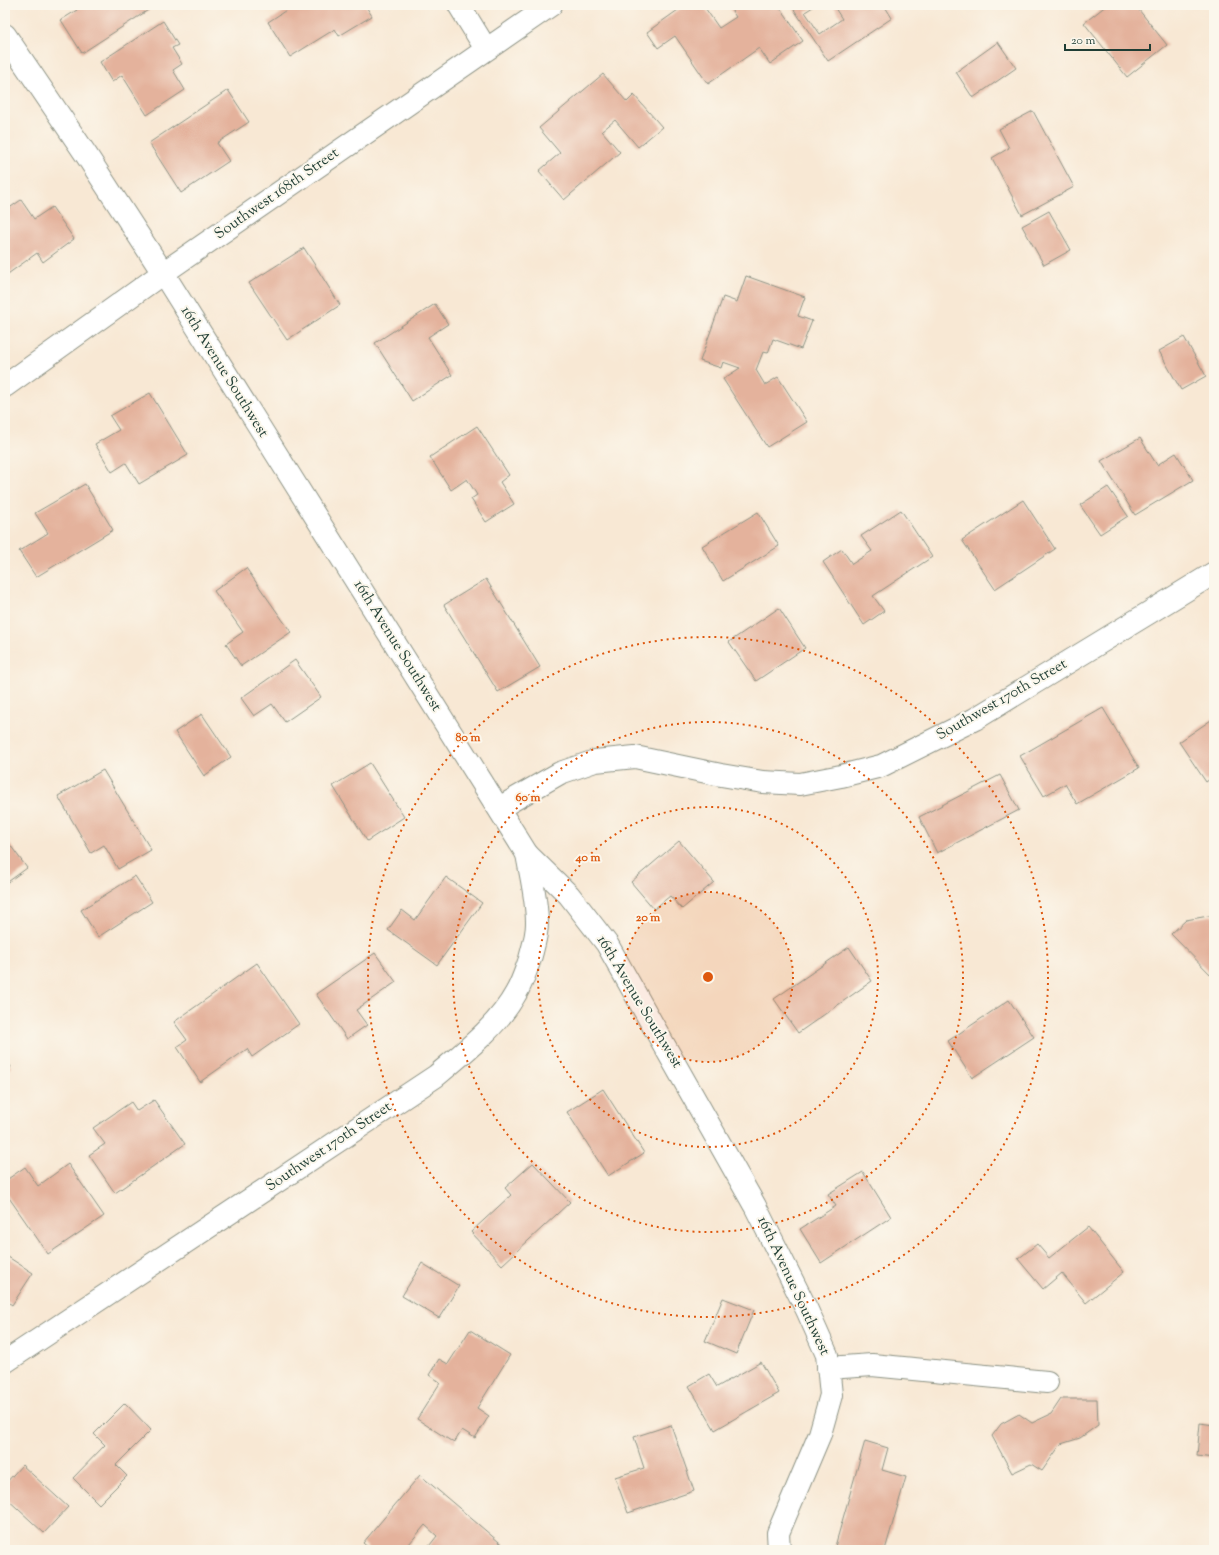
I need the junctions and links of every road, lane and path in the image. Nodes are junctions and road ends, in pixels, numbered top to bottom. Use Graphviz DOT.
graph roads {
  1 [pos="459,5"];
  2 [pos="551,5"];
  3 [pos="5,35"];
  4 [pos="486,49"];
  5 [pos="163,273"];
  6 [pos="5,386"];
  7 [pos="1214,573"];
  8 [pos="499,808"];
  9 [pos="527,854"];
  10 [pos="5,1362"];
  11 [pos="828,1368"];
  12 [pos="1047,1382"];
  13 [pos="779,1550"];
  1 -- 4 [label="street"];
  2 -- 4 [label="street, Southwest 168th Street"];
  3 -- 5 [label="street, 16th Avenue Southwest"];
  4 -- 5 [label="street, Southwest 168th Street"];
  5 -- 6 [label="street, Southwest 168th Street"];
  5 -- 8 [label="street, 16th Avenue Southwest"];
  7 -- 8 [label="street, Southwest 170th Street"];
  8 -- 9 [label="street, 16th Avenue Southwest"];
  9 -- 10 [label="street, Southwest 170th Street"];
  9 -- 11 [label="street, 16th Avenue Southwest"];
  11 -- 12 [label="street"];
  11 -- 13 [label="street, 16th Avenue Southwest"];
}
